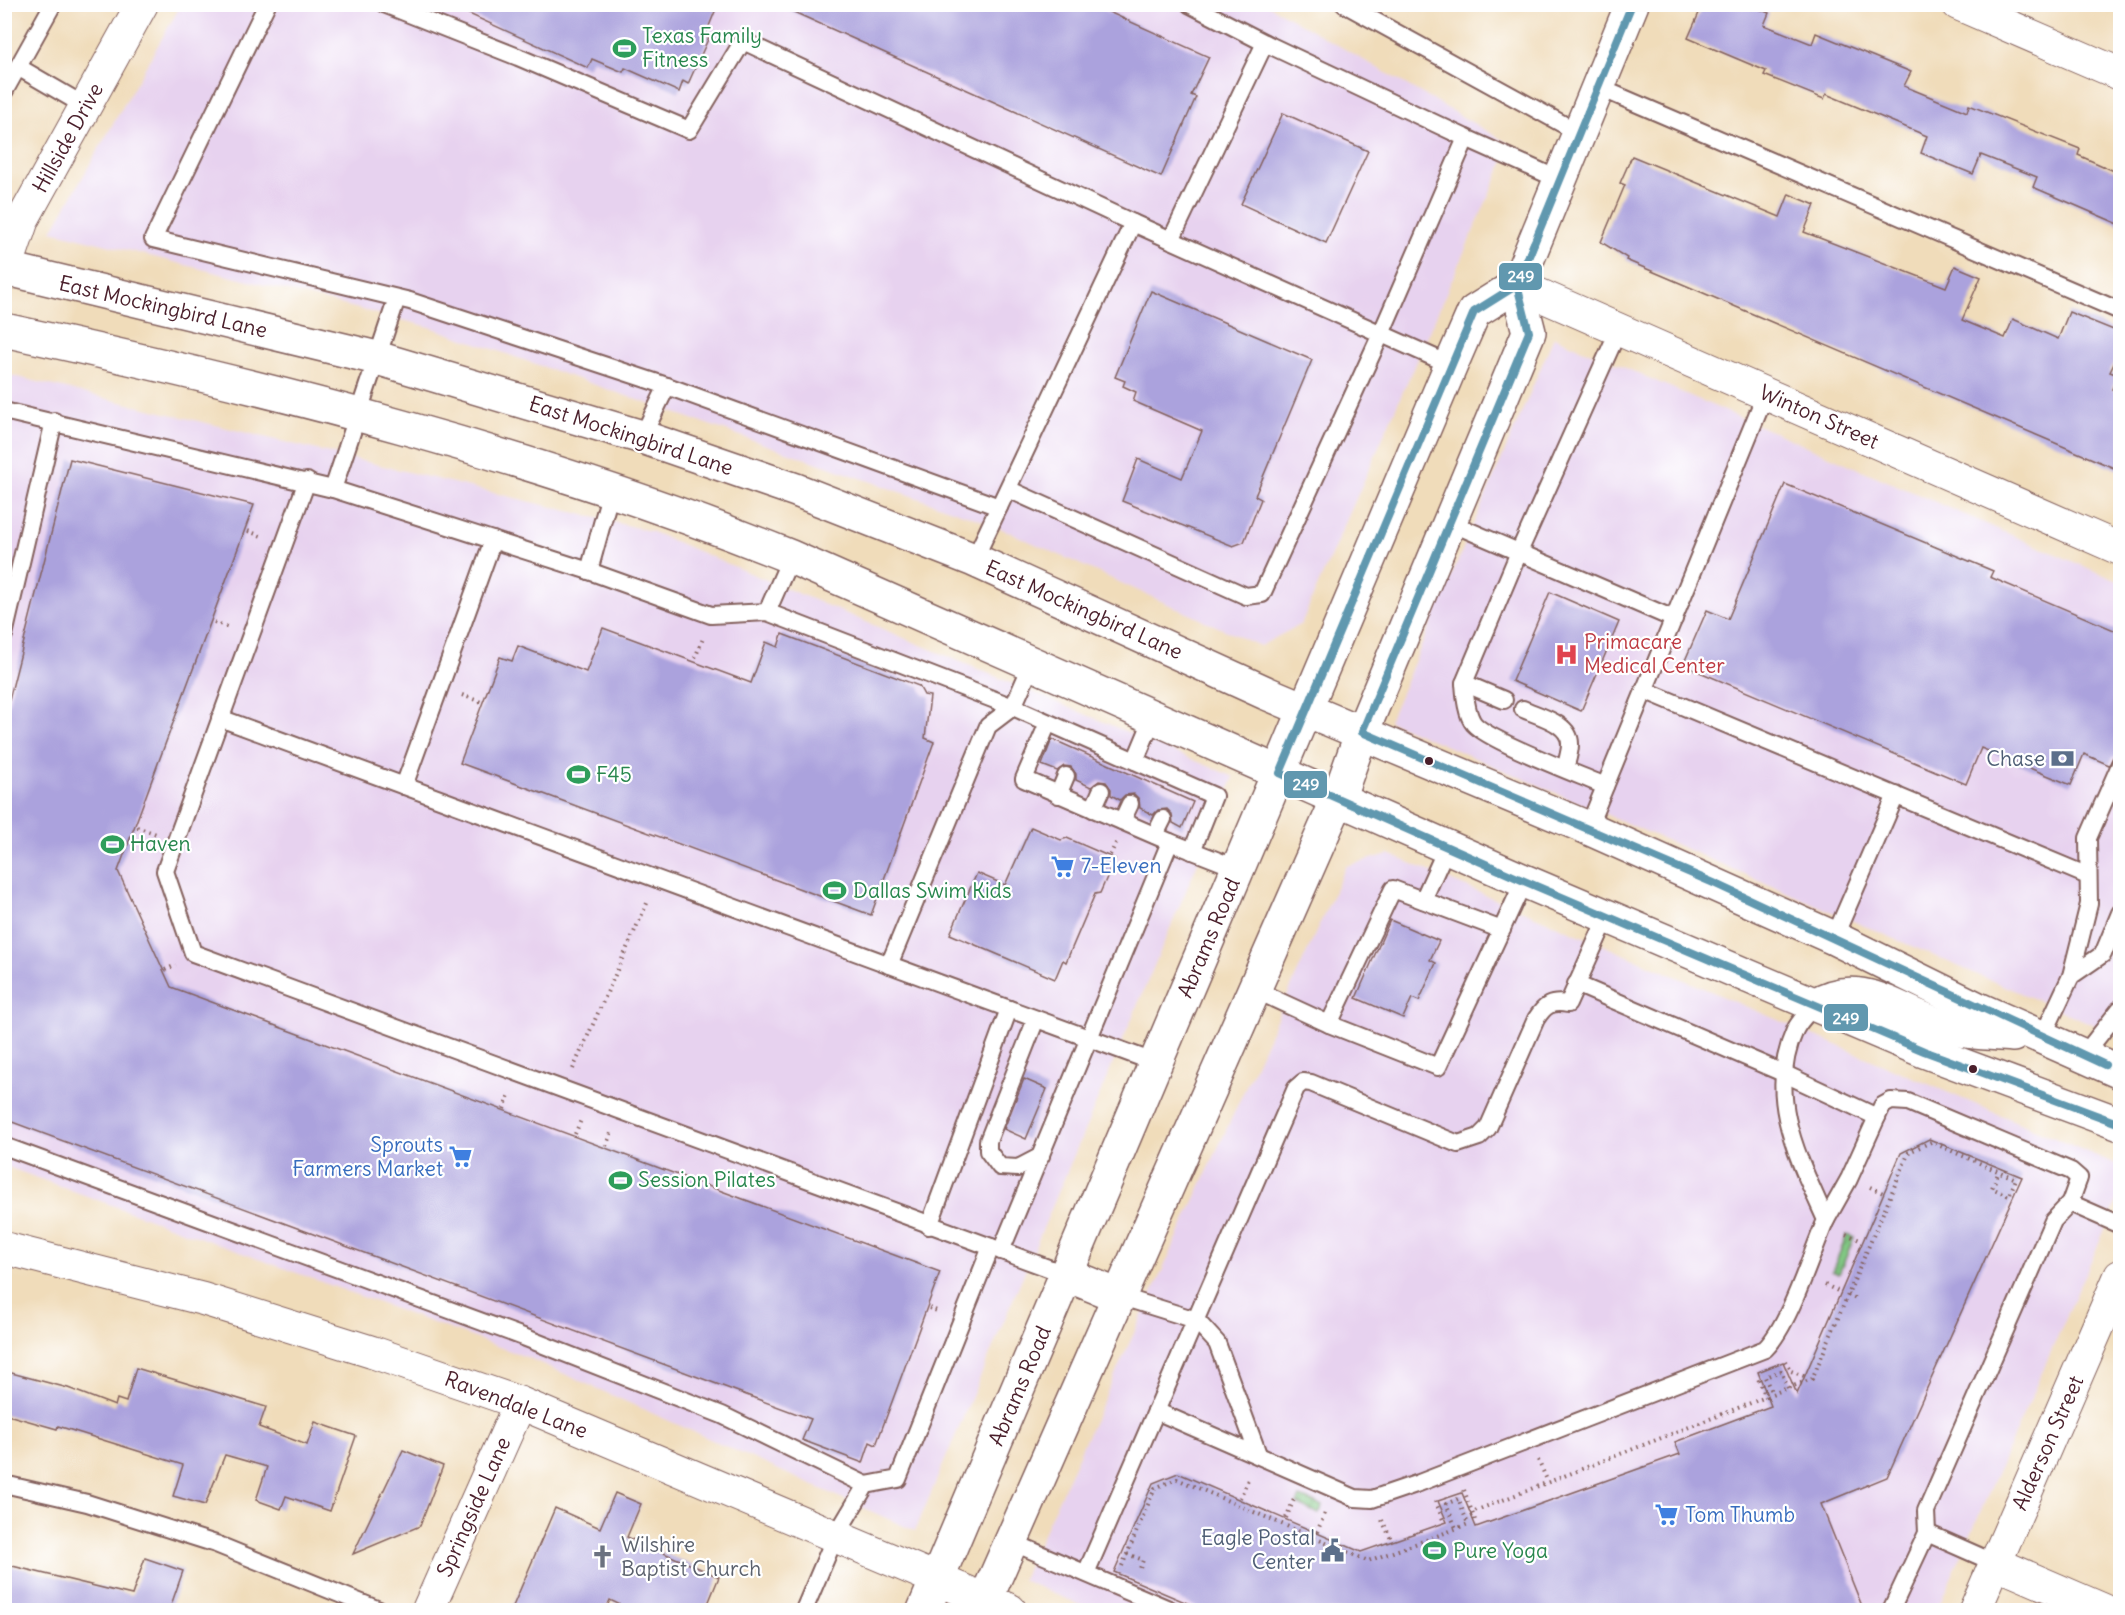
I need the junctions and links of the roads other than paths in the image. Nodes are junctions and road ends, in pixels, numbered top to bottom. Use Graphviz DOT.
graph roads {
  1 [pos="52,4"];
  2 [pos="142,4"];
  3 [pos="267,4"];
  4 [pos="384,4"];
  5 [pos="1189,4"];
  6 [pos="1344,4"];
  7 [pos="1632,4"];
  8 [pos="1958,4"];
  9 [pos="1265,44"];
  10 [pos="18,67"];
  11 [pos="2121,74"];
  12 [pos="1598,87"];
  13 [pos="4,92"];
  14 [pos="85,106"];
  15 [pos="1579,133"];
  16 [pos="1466,138"];
  17 [pos="1560,180"];
  18 [pos="1133,223"];
  19 [pos="1171,240"];
  20 [pos="5,271"];
  21 [pos="1517,285"];
  22 [pos="397,298"];
  23 [pos="2121,311"];
  24 [pos="1619,329"];
  25 [pos="4,330"];
  26 [pos="1381,334"];
  27 [pos="377,358"];
  28 [pos="1451,365"];
  29 [pos="667,386"];
  30 [pos="1766,393"];
  31 [pos="4,411"];
  32 [pos="357,415"];
  33 [pos="54,421"];
  34 [pos="642,438"];
  35 [pos="307,482"];
  36 [pos="333,489"];
  37 [pos="1008,489"];
  38 [pos="611,491"];
  39 [pos="999,507"];
  40 [pos="1451,523"];
  41 [pos="493,540"];
  42 [pos="2121,549"];
  43 [pos="1519,552"];
  44 [pos="791,557"];
  45 [pos="974,560"];
  46 [pos="589,571"];
  47 [pos="767,612"];
  48 [pos="1674,619"];
  49 [pos="4,636"];
  50 [pos="1032,664"];
  51 [pos="1464,683"];
  52 [pos="1644,690"];
  53 [pos="1504,700"];
  54 [pos="1013,707"];
  55 [pos="1523,709"];
  56 [pos="1307,710"];
  57 [pos="220,718"];
  58 [pos="1153,718"];
  59 [pos="1048,723"];
  60 [pos="1362,732"];
  61 [pos="2121,765"];
  62 [pos="1141,769"];
  63 [pos="1565,769"];
  64 [pos="1280,773"];
  65 [pos="1066,776"];
  66 [pos="404,786"];
  67 [pos="1605,786"];
  68 [pos="1101,791"];
  69 [pos="1058,795"];
  70 [pos="1896,795"];
  71 [pos="1338,800"];
  72 [pos="1130,804"];
  73 [pos="1093,809"];
  74 [pos="1163,819"];
  75 [pos="1122,821"];
  76 [pos="1588,828"];
  77 [pos="1162,839"];
  78 [pos="1447,847"];
  79 [pos="1192,851"];
  80 [pos="1239,869"];
  81 [pos="2088,876"];
  82 [pos="1524,881"];
  83 [pos="1423,900"];
  84 [pos="2121,913"];
  85 [pos="1607,917"];
  86 [pos="1502,930"];
  87 [pos="1834,938"];
  88 [pos="889,965"];
  89 [pos="2071,976"];
  90 [pos="1576,984"];
  91 [pos="1255,990"];
  92 [pos="1815,1005"];
  93 [pos="1009,1009"];
  94 [pos="2121,1009"];
  95 [pos="1036,1019"];
  96 [pos="1329,1024"];
  97 [pos="2042,1038"];
  98 [pos="1089,1039"];
  99 [pos="2083,1056"];
  100 [pos="1156,1063"];
  101 [pos="1784,1072"];
  102 [pos="2121,1072"];
  103 [pos="1877,1117"];
  104 [pos="2121,1124"];
  105 [pos="4,1146"];
  106 [pos="1041,1156"];
  107 [pos="2070,1203"];
  108 [pos="1826,1220"];
  109 [pos="2121,1225"];
  110 [pos="929,1226"];
  111 [pos="4,1248"];
  112 [pos="996,1249"];
  113 [pos="1067,1275"];
  114 [pos="2121,1276"];
  115 [pos="1119,1296"];
  116 [pos="1196,1320"];
  117 [pos="520,1403"];
  118 [pos="1156,1411"];
  119 [pos="1258,1454"];
  120 [pos="4,1484"];
  121 [pos="866,1485"];
  122 [pos="1927,1533"];
  123 [pos="835,1537"];
  124 [pos="1012,1542"];
  125 [pos="1995,1563"];
  126 [pos="1086,1573"];
  127 [pos="937,1580"];
  128 [pos="992,1607"];
  129 [pos="380,1611"];
  130 [pos="428,1611"];
  131 [pos="804,1611"];
  132 [pos="924,1611"];
  133 [pos="1171,1611"];
  134 [pos="1891,1611"];
  135 [pos="1975,1611"];
  136 [pos="2104,1611"];
  1 -- 10 [label="lane"];
  2 -- 14 [label="street, Hillside Drive"];
  3 -- 22 [label="lane"];
  4 -- 18 [label="lane"];
  5 -- 9 [label="lane"];
  6 -- 15 [label="lane"];
  7 -- 12 [label="main road"];
  8 -- 11 [label="street"];
  9 -- 16 [label="lane"];
  9 -- 19 [label="lane"];
  10 -- 13 [label="lane"];
  10 -- 14 [label="lane"];
  12 -- 15 [label="main road"];
  12 -- 23 [label="lane"];
  14 -- 20 [label="street, Hillside Drive"];
  15 -- 17 [label="main road"];
  16 -- 17 [label="lane"];
  16 -- 26 [label="lane"];
  17 -- 21 [label="main road"];
  18 -- 19 [label="lane"];
  18 -- 37 [label="lane"];
  19 -- 26 [label="lane"];
  20 -- 27 [label="main road, East Mockingbird Lane"];
  21 -- 24 [label="street, Winton Street"];
  21 -- 28 [label="main road, Abrams Road"];
  21 -- 40 [label="main road"];
  22 -- 27 [label="lane"];
  22 -- 29 [label="lane"];
  24 -- 30 [label="street, Winton Street"];
  24 -- 43 [label="lane"];
  25 -- 32 [label="main road"];
  26 -- 28 [label="lane"];
  26 -- 37 [label="lane"];
  27 -- 32 [label="lane"];
  27 -- 34 [label="main road, East Mockingbird Lane"];
  28 -- 56 [label="main road, Abrams Road"];
  29 -- 34 [label="lane"];
  29 -- 39 [label="lane"];
  30 -- 42 [label="street, Winton Street"];
  30 -- 48 [label="lane"];
  31 -- 33 [label="lane"];
  32 -- 36 [label="lane"];
  32 -- 38 [label="main road"];
  33 -- 35 [label="lane"];
  33 -- 49 [label="lane"];
  34 -- 45 [label="main road, East Mockingbird Lane"];
  35 -- 36 [label="lane"];
  35 -- 57 [label="lane"];
  36 -- 41 [label="lane"];
  37 -- 39 [label="lane"];
  38 -- 44 [label="main road"];
  38 -- 46 [label="lane"];
  39 -- 45 [label="lane"];
  40 -- 43 [label="lane"];
  40 -- 60 [label="main road"];
  41 -- 46 [label="lane"];
  41 -- 66 [label="lane"];
  43 -- 48 [label="lane"];
  43 -- 51 [label="lane"];
  44 -- 47 [label="lane"];
  44 -- 50 [label="main road"];
  45 -- 56 [label="main road, East Mockingbird Lane"];
  46 -- 47 [label="lane"];
  47 -- 54 [label="lane"];
  48 -- 52 [label="lane"];
  50 -- 54 [label="lane"];
  50 -- 58 [label="main road"];
  51 -- 53 [label="lane"];
  51 -- 63 [label="lane"];
  52 -- 67 [label="lane"];
  52 -- 70 [label="lane"];
  54 -- 59 [label="lane"];
  54 -- 88 [label="lane"];
  55 -- 63 [label="lane"];
  56 -- 60 [label="main road, East Mockingbird Lane"];
  56 -- 64 [label="main road, Abrams Road"];
  57 -- 66 [label="lane"];
  57 -- 110 [label="lane"];
  58 -- 62 [label="lane"];
  58 -- 64 [label="main road"];
  59 -- 62 [label="lane"];
  59 -- 69 [label="lane"];
  60 -- 71 [label="main road"];
  60 -- 76 [label="main road, East Mockingbird Lane"];
  61 -- 81 [label="lane"];
  62 -- 79 [label="lane"];
  63 -- 67 [label="lane"];
  64 -- 71 [label="main road"];
  64 -- 80 [label="main road, Abrams Road"];
  65 -- 69 [label="lane"];
  66 -- 88 [label="lane"];
  67 -- 76 [label="lane"];
  68 -- 73 [label="lane"];
  69 -- 73 [label="lane"];
  70 -- 81 [label="lane"];
  70 -- 87 [label="lane"];
  71 -- 78 [label="main road"];
  71 -- 91 [label="main road"];
  72 -- 75 [label="lane"];
  73 -- 75 [label="lane"];
  74 -- 77 [label="lane"];
  75 -- 77 [label="lane"];
  76 -- 87 [label="main road, East Mockingbird Lane"];
  77 -- 79 [label="lane"];
  77 -- 98 [label="lane"];
  78 -- 82 [label="main road"];
  78 -- 83 [label="lane"];
  79 -- 80 [label="lane"];
  80 -- 100 [label="main road, Abrams Road"];
  81 -- 89 [label="lane"];
  82 -- 85 [label="main road"];
  82 -- 86 [label="lane"];
  83 -- 86 [label="lane"];
  83 -- 96 [label="lane"];
  84 -- 89 [label="lane"];
  85 -- 90 [label="lane"];
  85 -- 92 [label="main road"];
  86 -- 96 [label="lane"];
  87 -- 97 [label="main road, East Mockingbird Lane"];
  88 -- 93 [label="lane"];
  89 -- 97 [label="lane"];
  90 -- 101 [label="lane"];
  90 -- 116 [label="lane"];
  91 -- 96 [label="lane"];
  91 -- 115 [label="main road"];
  92 -- 97 [label="main road"];
  92 -- 101 [label="lane"];
  92 -- 104 [label="main road"];
  93 -- 95 [label="lane"];
  93 -- 110 [label="lane"];
  94 -- 99 [label="lane"];
  95 -- 98 [label="lane"];
  95 -- 106 [label="lane"];
  97 -- 99 [label="main road, East Mockingbird Lane"];
  98 -- 100 [label="lane"];
  98 -- 106 [label="lane"];
  99 -- 102 [label="main road, East Mockingbird Lane"];
  100 -- 113 [label="main road, Abrams Road"];
  101 -- 103 [label="lane"];
  101 -- 108 [label="lane"];
  103 -- 107 [label="lane"];
  103 -- 108 [label="lane"];
  105 -- 121 [label="lane"];
  106 -- 112 [label="lane"];
  107 -- 109 [label="lane"];
  107 -- 122 [label="lane"];
  108 -- 119 [label="lane"];
  110 -- 112 [label="lane"];
  111 -- 117 [label="street, Ravendale Lane"];
  112 -- 113 [label="lane"];
  112 -- 121 [label="lane"];
  113 -- 115 [label="main road"];
  113 -- 127 [label="main road, Abrams Road"];
  114 -- 125 [label="street, Alderson Street"];
  115 -- 116 [label="lane"];
  115 -- 124 [label="main road"];
  116 -- 118 [label="lane"];
  116 -- 119 [label="lane"];
  117 -- 123 [label="street, Ravendale Lane"];
  117 -- 130 [label="street, Springside Lane"];
  118 -- 119 [label="lane"];
  118 -- 126 [label="lane"];
  120 -- 129 [label="lane"];
  121 -- 123 [label="lane"];
  122 -- 125 [label="lane"];
  122 -- 134 [label="lane"];
  123 -- 127 [label="street, Ravendale Lane"];
  123 -- 131 [label="lane"];
  124 -- 126 [label="lane"];
  124 -- 128 [label="main road"];
  125 -- 135 [label="street, Alderson Street"];
  125 -- 136 [label="street"];
  126 -- 133 [label="lane"];
  127 -- 128 [label="street, Ravendale Lane"];
  127 -- 132 [label="main road, Abrams Road"];
}
